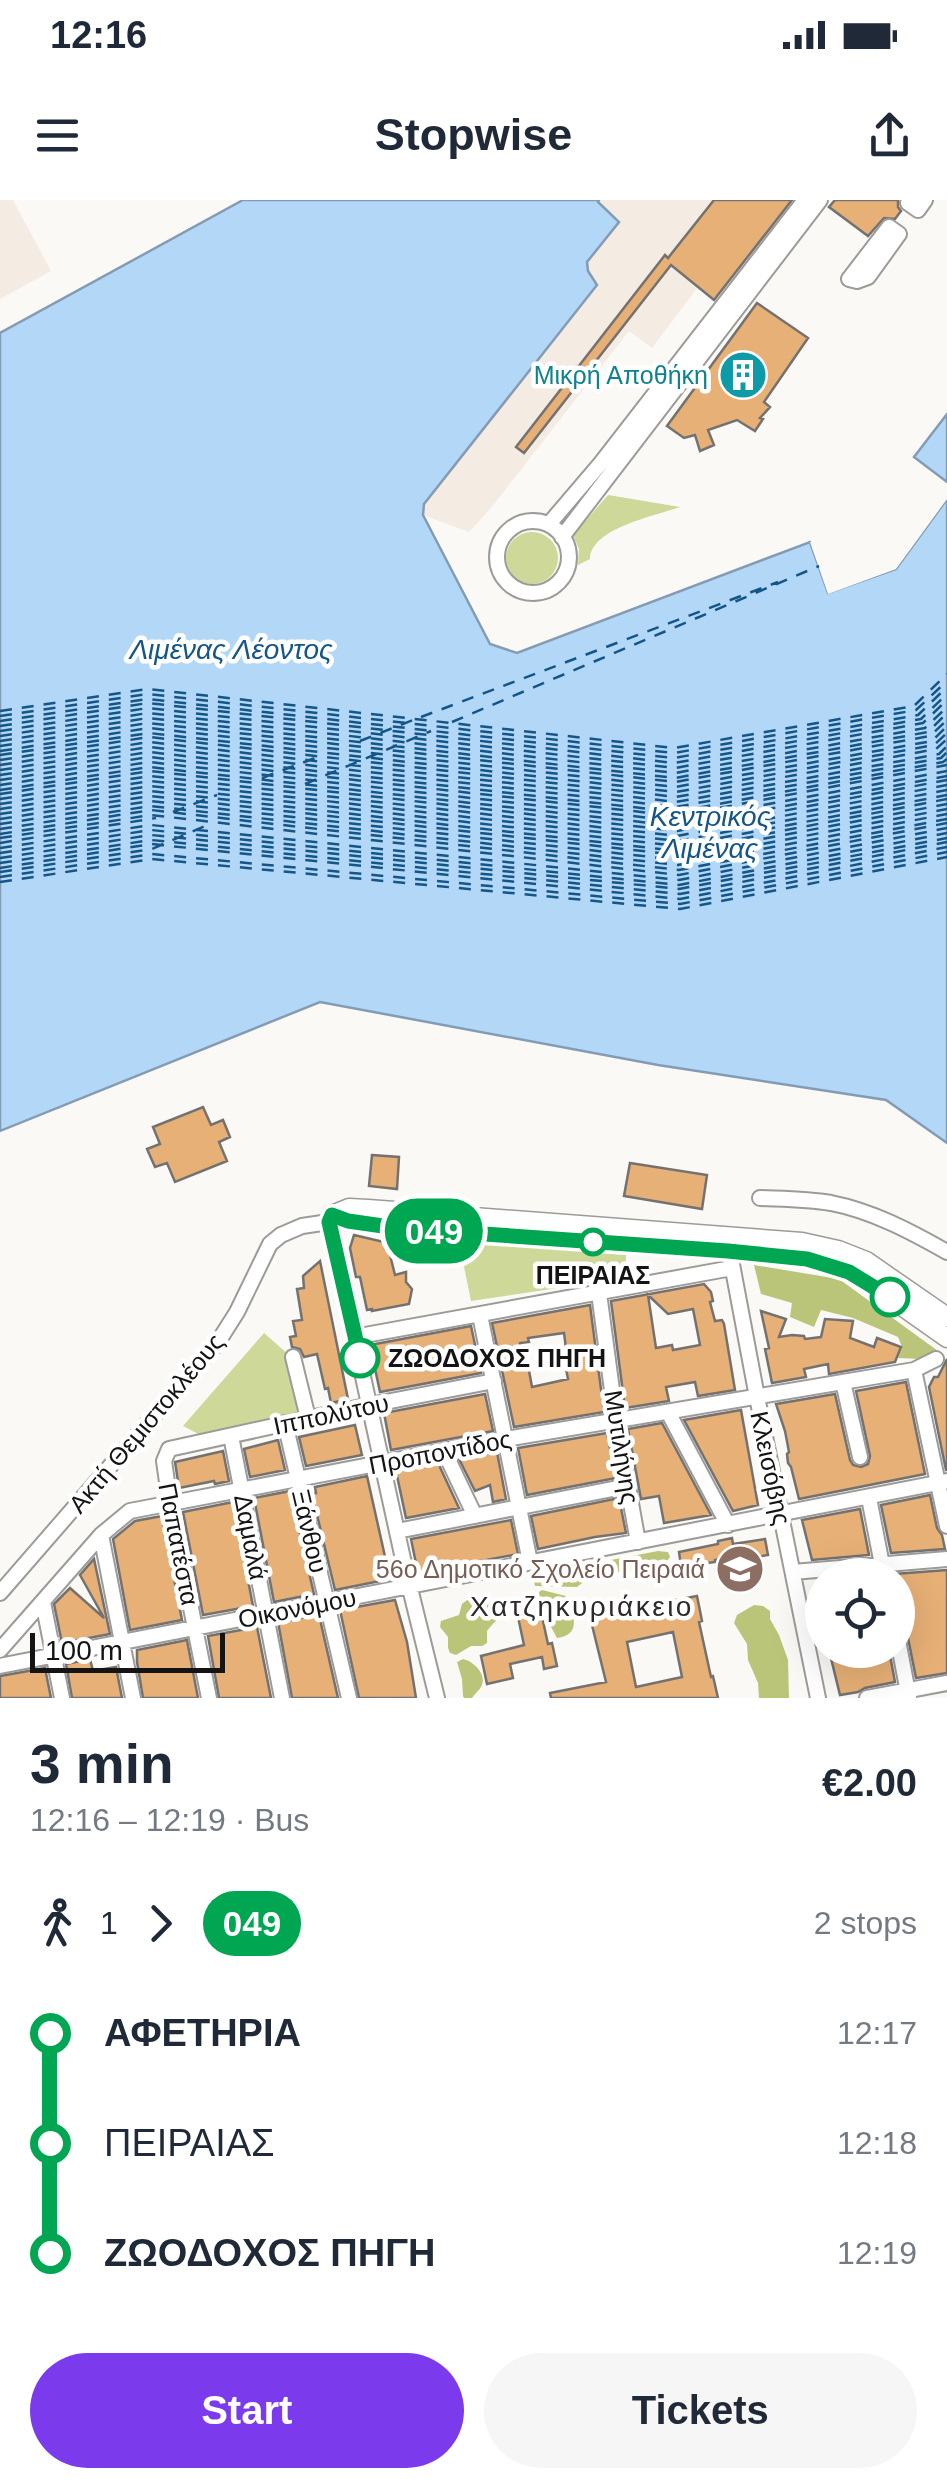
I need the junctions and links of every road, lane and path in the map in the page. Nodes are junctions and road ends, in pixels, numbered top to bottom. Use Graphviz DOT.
graph roads {
  1 [pos="805,200"];
  2 [pos="820,200"];
  3 [pos="910,200"];
  4 [pos="925,200"];
  5 [pos="549,524"];
  6 [pos="562,537"];
  7 [pos="760,1198"];
  8 [pos="331,1219"];
  9 [pos="729,1252"];
  10 [pos="947,1252"];
  11 [pos="600,1293"];
  12 [pos="480,1315"];
  13 [pos="947,1317"];
  14 [pos="354,1337"];
  15 [pos="947,1338"];
  16 [pos="293,1357"];
  17 [pos="936,1359"];
  18 [pos="914,1370"];
  19 [pos="494,1381"];
  20 [pos="843,1382"];
  21 [pos="757,1397"];
  22 [pos="370,1405"];
  23 [pos="668,1412"];
  24 [pos="308,1418"];
  25 [pos="616,1420"];
  26 [pos="285,1424"];
  27 [pos="231,1436"];
  28 [pos="506,1439"];
  29 [pos="169,1449"];
  30 [pos="444,1451"];
  31 [pos="860,1457"];
  32 [pos="383,1463"];
  33 [pos="298,1479"];
  34 [pos="943,1482"];
  35 [pos="628,1486"];
  36 [pos="242,1490"];
  37 [pos="869,1498"];
  38 [pos="170,1503"];
  39 [pos="519,1507"];
  40 [pos="781,1515"];
  41 [pos="475,1516"];
  42 [pos="728,1525"];
  43 [pos="947,1526"];
  44 [pos="397,1531"];
  45 [pos="101,1535"];
  46 [pos="638,1542"];
  47 [pos="881,1558"];
  48 [pos="947,1559"];
  49 [pos="530,1562"];
  50 [pos="915,1564"];
  51 [pos="793,1572"];
  52 [pos="805,1572"];
  53 [pos="409,1585"];
  54 [pos="0,1592"];
  55 [pos="43,1602"];
  56 [pos="326,1602"];
  57 [pos="266,1614"];
  58 [pos="195,1628"];
  59 [pos="122,1642"];
  60 [pos="0,1650"];
  61 [pos="53,1655"];
  62 [pos="0,1666"];
  63 [pos="903,1668"];
  64 [pos="947,1683"];
  65 [pos="908,1694"];
  66 [pos="62,1698"];
  67 [pos="133,1698"];
  68 [pos="209,1698"];
  69 [pos="282,1698"];
  70 [pos="349,1698"];
  71 [pos="437,1698"];
  72 [pos="818,1698"];
  73 [pos="867,1698"];
  1 -- 5 [label="street"];
  2 -- 6 [label="street"];
  3 -- 4 [label="street"];
  5 -- 6 [label="street"];
  5 -- 6 [label="street"];
  7 -- 10 [label="street"];
  8 -- 9 [label="main road"];
  8 -- 14 [label="street"];
  8 -- 54 [label="street, Ακτή Θεμιστοκλέους"];
  9 -- 11 [label="street"];
  9 -- 13 [label="main road"];
  9 -- 15 [label="main road"];
  9 -- 21 [label="street, Κλεισόβης"];
  11 -- 12 [label="street"];
  11 -- 25 [label="street, Μυτιλήνης"];
  12 -- 14 [label="street"];
  12 -- 19 [label="street"];
  14 -- 22 [label="street"];
  16 -- 24 [label="street"];
  17 -- 18 [label="street, Προποντίδος"];
  18 -- 20 [label="street, Προποντίδος"];
  18 -- 34 [label="street"];
  19 -- 22 [label="street, Ιππολύτου"];
  19 -- 28 [label="street"];
  20 -- 21 [label="street, Προποντίδος"];
  20 -- 31 [label="street"];
  21 -- 23 [label="street, Προποντίδος"];
  21 -- 40 [label="street, Κλεισόβης"];
  22 -- 24 [label="street, Ιππολύτου"];
  22 -- 32 [label="street"];
  23 -- 25 [label="street, Προποντίδος"];
  23 -- 42 [label="street"];
  24 -- 26 [label="street, Ιππολύτου"];
  25 -- 28 [label="street, Προποντίδος"];
  25 -- 35 [label="street, Μυτιλήνης"];
  26 -- 27 [label="street, Ιππολύτου"];
  26 -- 33 [label="street, Ξάνθου"];
  27 -- 29 [label="street, Ιππολύτου"];
  27 -- 36 [label="street, Δαμαλά"];
  28 -- 30 [label="street, Προποντίδος"];
  28 -- 39 [label="street"];
  29 -- 38 [label="street, Παπατέστα"];
  30 -- 32 [label="street, Προποντίδος"];
  30 -- 41 [label="street"];
  32 -- 33 [label="street, Προποντίδος"];
  32 -- 44 [label="street"];
  33 -- 36 [label="street, Προποντίδος"];
  33 -- 56 [label="street, Ξάνθου"];
  34 -- 37 [label="street, Οικονόμου"];
  34 -- 43 [label="street"];
  35 -- 39 [label="street"];
  35 -- 46 [label="street, Μυτιλήνης"];
  36 -- 38 [label="street, Προποντίδος"];
  36 -- 57 [label="street, Δαμαλά"];
  37 -- 40 [label="street, Οικονόμου"];
  37 -- 47 [label="street"];
  38 -- 45 [label="street, Προποντίδος"];
  38 -- 58 [label="street, Παπατέστα"];
  39 -- 41 [label="street"];
  39 -- 49 [label="street"];
  40 -- 42 [label="street, Οικονόμου"];
  40 -- 51 [label="street, Κλεισόβης"];
  41 -- 44 [label="street"];
  42 -- 46 [label="street, Οικονόμου"];
  44 -- 53 [label="street"];
  45 -- 55 [label="street, Προποντίδος"];
  45 -- 59 [label="street"];
  46 -- 49 [label="street, Οικονόμου"];
  48 -- 50 [label="street"];
  49 -- 53 [label="street, Οικονόμου"];
  51 -- 52 [label="street"];
  51 -- 72 [label="street, Κλεισόβης"];
  53 -- 56 [label="street, Οικονόμου"];
  53 -- 71 [label="street"];
  55 -- 60 [label="street, Προποντίδος"];
  55 -- 61 [label="street"];
  56 -- 57 [label="street, Οικονόμου"];
  56 -- 70 [label="street, Ξάνθου"];
  57 -- 58 [label="street, Οικονόμου"];
  57 -- 69 [label="street, Δαμαλά"];
  58 -- 59 [label="street, Οικονόμου"];
  58 -- 68 [label="street, Παπατέστα"];
  59 -- 61 [label="street, Οικονόμου"];
  59 -- 67 [label="street"];
  61 -- 62 [label="street, Οικονόμου"];
  61 -- 66 [label="street"];
  63 -- 65 [label="street"];
  64 -- 65 [label="street"];
  65 -- 73 [label="street"];
}
